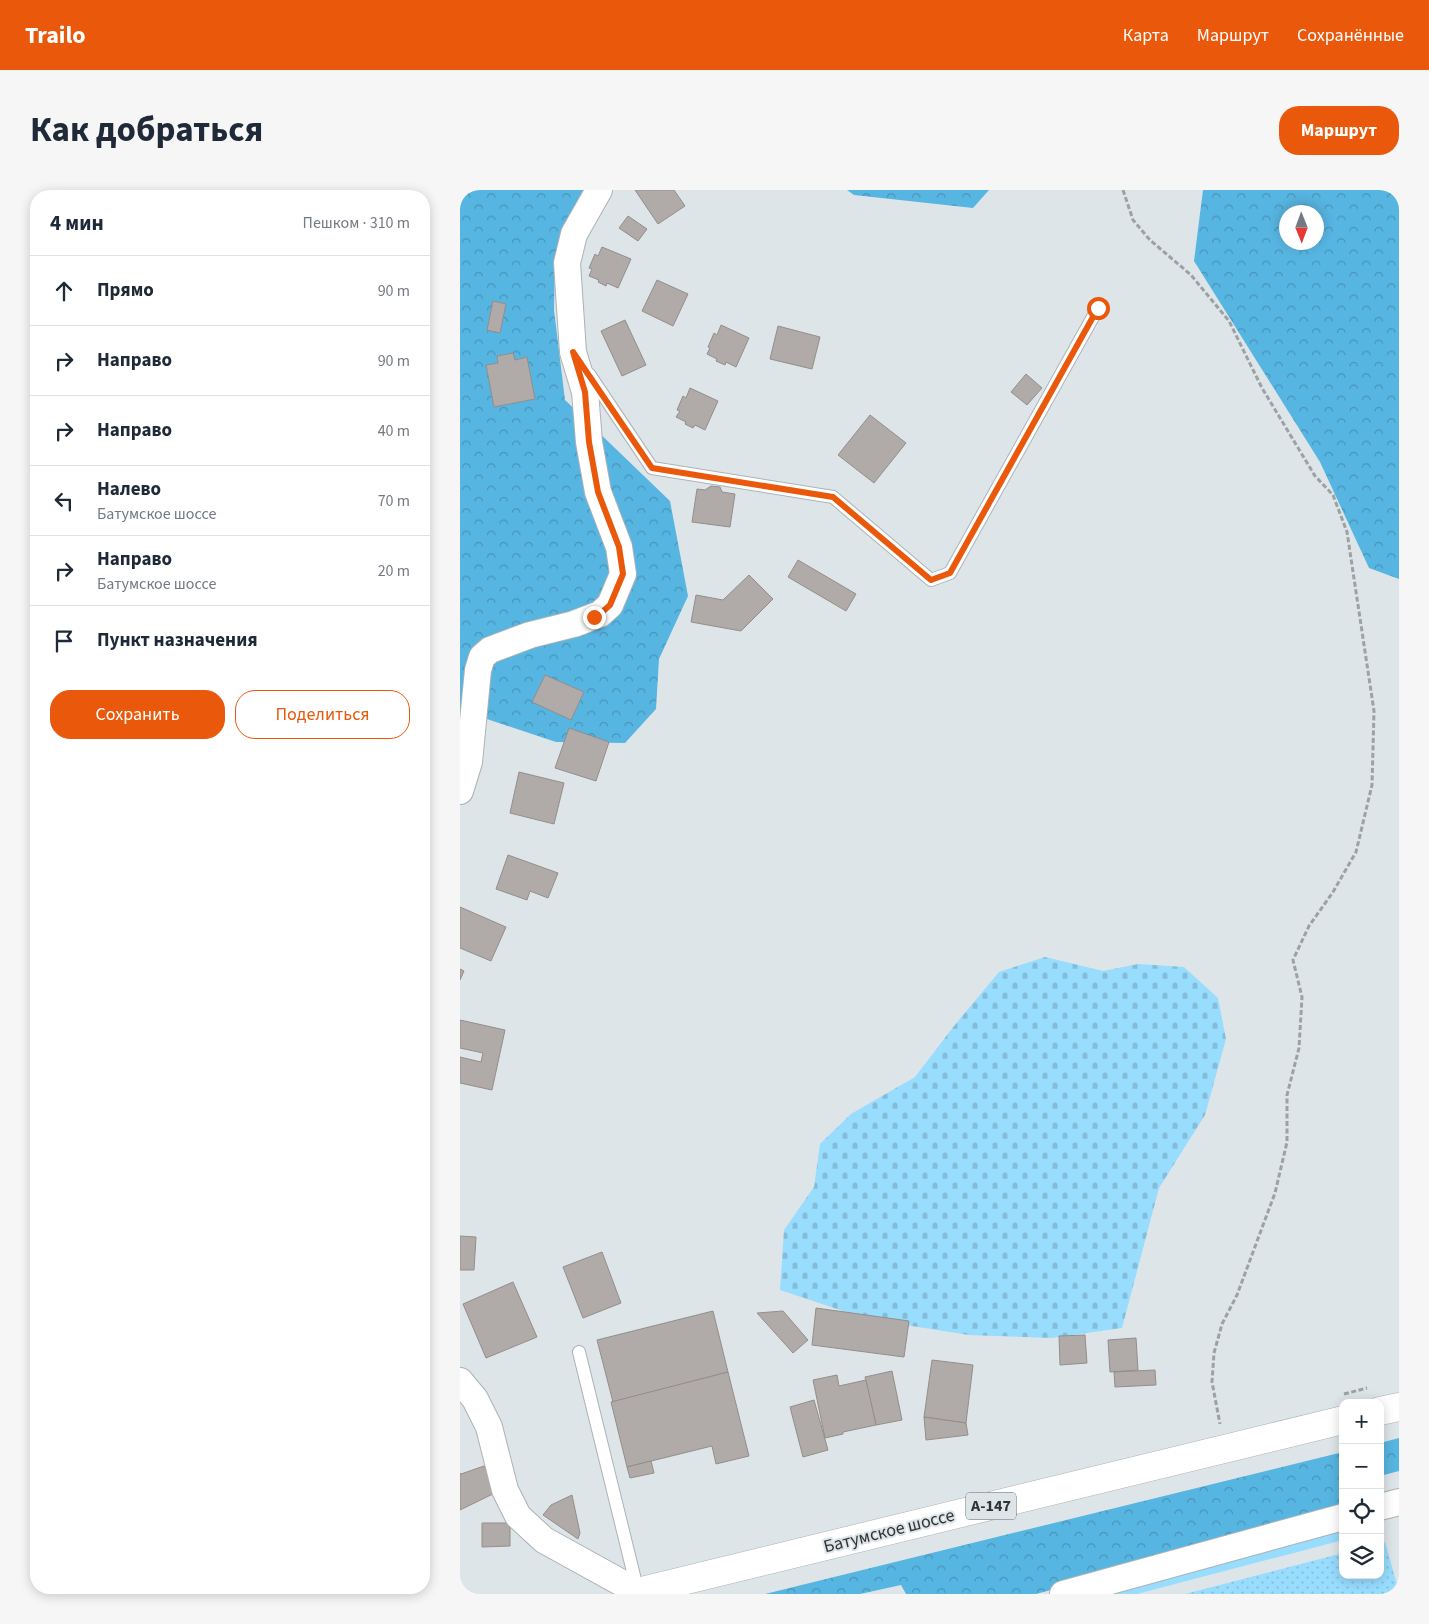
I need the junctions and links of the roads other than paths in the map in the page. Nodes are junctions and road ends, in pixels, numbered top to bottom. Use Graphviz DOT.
graph roads {
  1 [pos="599,190"];
  2 [pos="1098,308"];
  3 [pos="573,352"];
  4 [pos="460,791"];
  5 [pos="579,1352"];
  6 [pos="460,1381"];
  7 [pos="1399,1407"];
  8 [pos="1384,1410"];
  9 [pos="1339,1421"];
  10 [pos="1399,1502"];
  11 [pos="1384,1506"];
  12 [pos="1339,1518"];
  13 [pos="634,1593"];
  14 [pos="1063,1594"];
  1 -- 3 [label="street"];
  2 -- 3 [label="lane"];
  3 -- 4 [label="street"];
  5 -- 13 [label="lane"];
  6 -- 13 [label="street"];
  7 -- 8 [label="highway"];
  9 -- 13 [label="highway, Батумское шоссе / А-147"];
  10 -- 11 [label="street"];
  12 -- 14 [label="street"];
}
